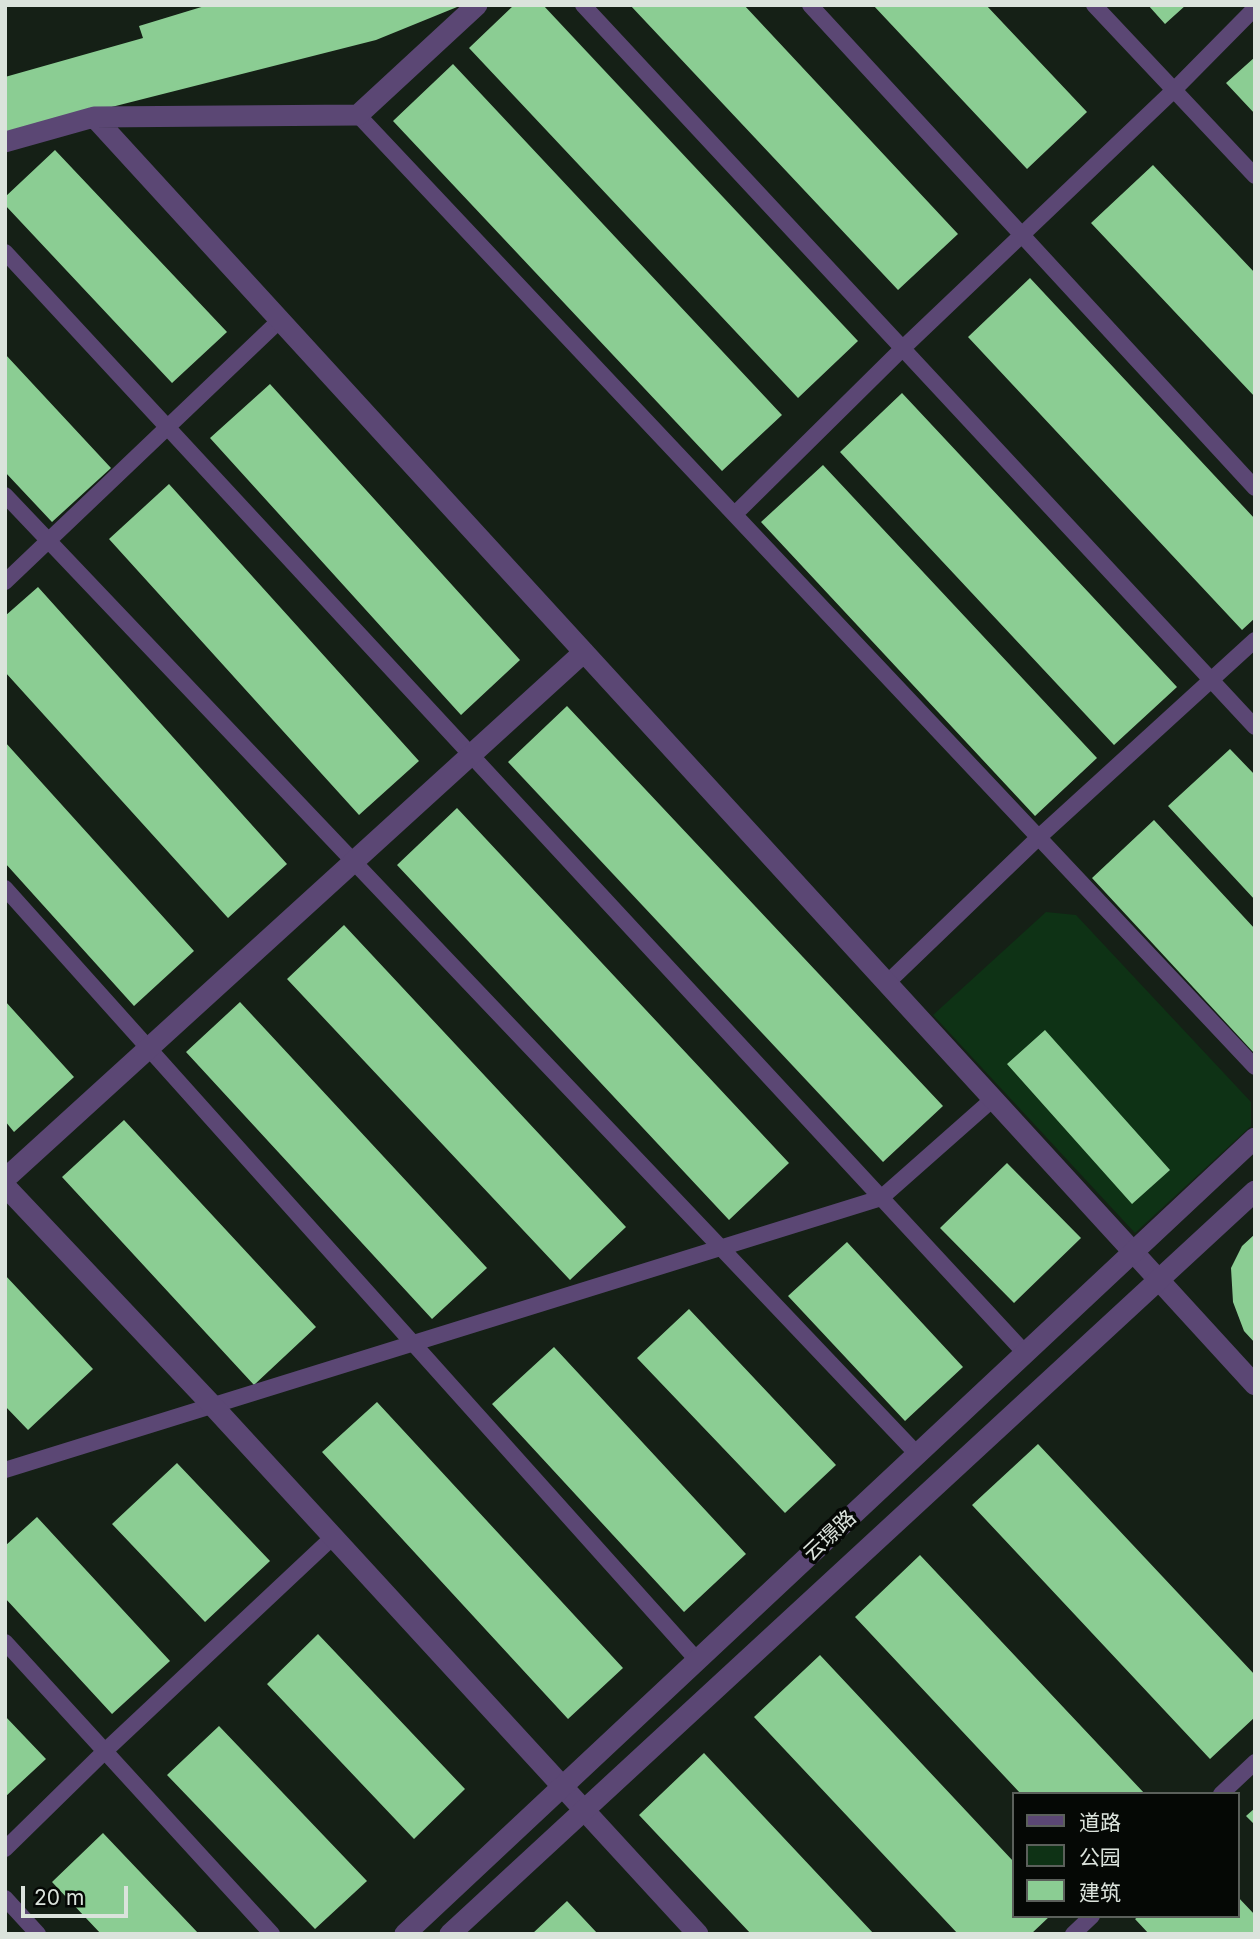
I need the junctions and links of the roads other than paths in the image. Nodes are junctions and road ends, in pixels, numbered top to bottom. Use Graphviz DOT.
graph roads {
  1 [pos="477,5"];
  2 [pos="583,5"];
  3 [pos="810,5"];
  4 [pos="1094,5"];
  5 [pos="1255,8"];
  6 [pos="1174,90"];
  7 [pos="358,115"];
  8 [pos="94,117"];
  9 [pos="5,142"];
  10 [pos="1255,176"];
  11 [pos="1020,234"];
  12 [pos="5,252"];
  13 [pos="280,320"];
  14 [pos="902,348"];
  15 [pos="167,427"];
  16 [pos="1255,488"];
  17 [pos="5,495"];
  18 [pos="735,514"];
  19 [pos="48,541"];
  20 [pos="5,582"];
  21 [pos="1255,639"];
  22 [pos="584,652"];
  23 [pos="1211,681"];
  24 [pos="1255,727"];
  25 [pos="471,755"];
  26 [pos="1039,837"];
  27 [pos="354,862"];
  28 [pos="5,888"];
  29 [pos="887,983"];
  30 [pos="149,1048"];
  31 [pos="1255,1067"];
  32 [pos="993,1099"];
  33 [pos="1255,1138"];
  34 [pos="5,1179"];
  35 [pos="5,1186"];
  36 [pos="1255,1191"];
  37 [pos="881,1198"];
  38 [pos="721,1248"];
  39 [pos="1133,1252"];
  40 [pos="1158,1279"];
  41 [pos="413,1344"];
  42 [pos="1025,1353"];
  43 [pos="1255,1385"];
  44 [pos="212,1405"];
  45 [pos="917,1454"];
  46 [pos="5,1470"];
  47 [pos="333,1536"];
  48 [pos="5,1643"];
  49 [pos="697,1660"];
  50 [pos="105,1751"];
  51 [pos="1255,1762"];
  52 [pos="562,1787"];
  53 [pos="1223,1792"];
  54 [pos="585,1812"];
  55 [pos="5,1849"];
  56 [pos="5,1898"];
  57 [pos="1090,1918"];
  58 [pos="38,1934"];
  59 [pos="272,1934"];
  60 [pos="405,1934"];
  61 [pos="450,1934"];
  62 [pos="698,1934"];
  63 [pos="1073,1934"];
  1 -- 7 [label="street"];
  2 -- 14 [label="lane"];
  3 -- 11 [label="lane"];
  4 -- 6 [label="lane"];
  5 -- 6 [label="lane"];
  6 -- 10 [label="lane"];
  6 -- 11 [label="lane"];
  7 -- 8 [label="street"];
  7 -- 18 [label="lane"];
  8 -- 9 [label="street"];
  8 -- 13 [label="street"];
  11 -- 14 [label="lane"];
  11 -- 16 [label="lane"];
  12 -- 15 [label="lane"];
  13 -- 15 [label="lane"];
  13 -- 22 [label="street"];
  14 -- 18 [label="lane"];
  14 -- 23 [label="lane"];
  15 -- 19 [label="lane"];
  15 -- 25 [label="lane"];
  17 -- 19 [label="lane"];
  18 -- 26 [label="lane"];
  19 -- 20 [label="lane"];
  19 -- 27 [label="lane"];
  21 -- 23 [label="lane"];
  22 -- 25 [label="street"];
  22 -- 29 [label="street"];
  23 -- 24 [label="lane"];
  23 -- 26 [label="lane"];
  25 -- 27 [label="street"];
  25 -- 37 [label="lane"];
  26 -- 29 [label="lane"];
  26 -- 31 [label="lane"];
  27 -- 30 [label="street"];
  27 -- 38 [label="lane"];
  28 -- 30 [label="lane"];
  29 -- 32 [label="street"];
  30 -- 34 [label="street"];
  30 -- 41 [label="lane"];
  32 -- 37 [label="lane"];
  32 -- 39 [label="street"];
  33 -- 39 [label="street, 云璟路"];
  35 -- 44 [label="street"];
  36 -- 40 [label="street, 云璟路"];
  37 -- 38 [label="lane"];
  37 -- 42 [label="lane"];
  38 -- 41 [label="lane"];
  38 -- 45 [label="lane"];
  39 -- 40 [label="street"];
  39 -- 42 [label="street, 云璟路"];
  40 -- 43 [label="street"];
  40 -- 54 [label="street, 云璟路"];
  41 -- 44 [label="lane"];
  41 -- 49 [label="lane"];
  42 -- 45 [label="street, 云璟路"];
  44 -- 46 [label="lane"];
  44 -- 47 [label="street"];
  45 -- 49 [label="street, 云璟路"];
  47 -- 50 [label="lane"];
  47 -- 52 [label="street"];
  48 -- 50 [label="lane"];
  49 -- 52 [label="street, 云璟路"];
  50 -- 55 [label="lane"];
  50 -- 59 [label="lane"];
  51 -- 53 [label="lane"];
  52 -- 54 [label="street"];
  52 -- 60 [label="street, 云璟路"];
  54 -- 61 [label="street, 云璟路"];
  54 -- 62 [label="street"];
  56 -- 58 [label="lane"];
  57 -- 63 [label="lane"];
}
